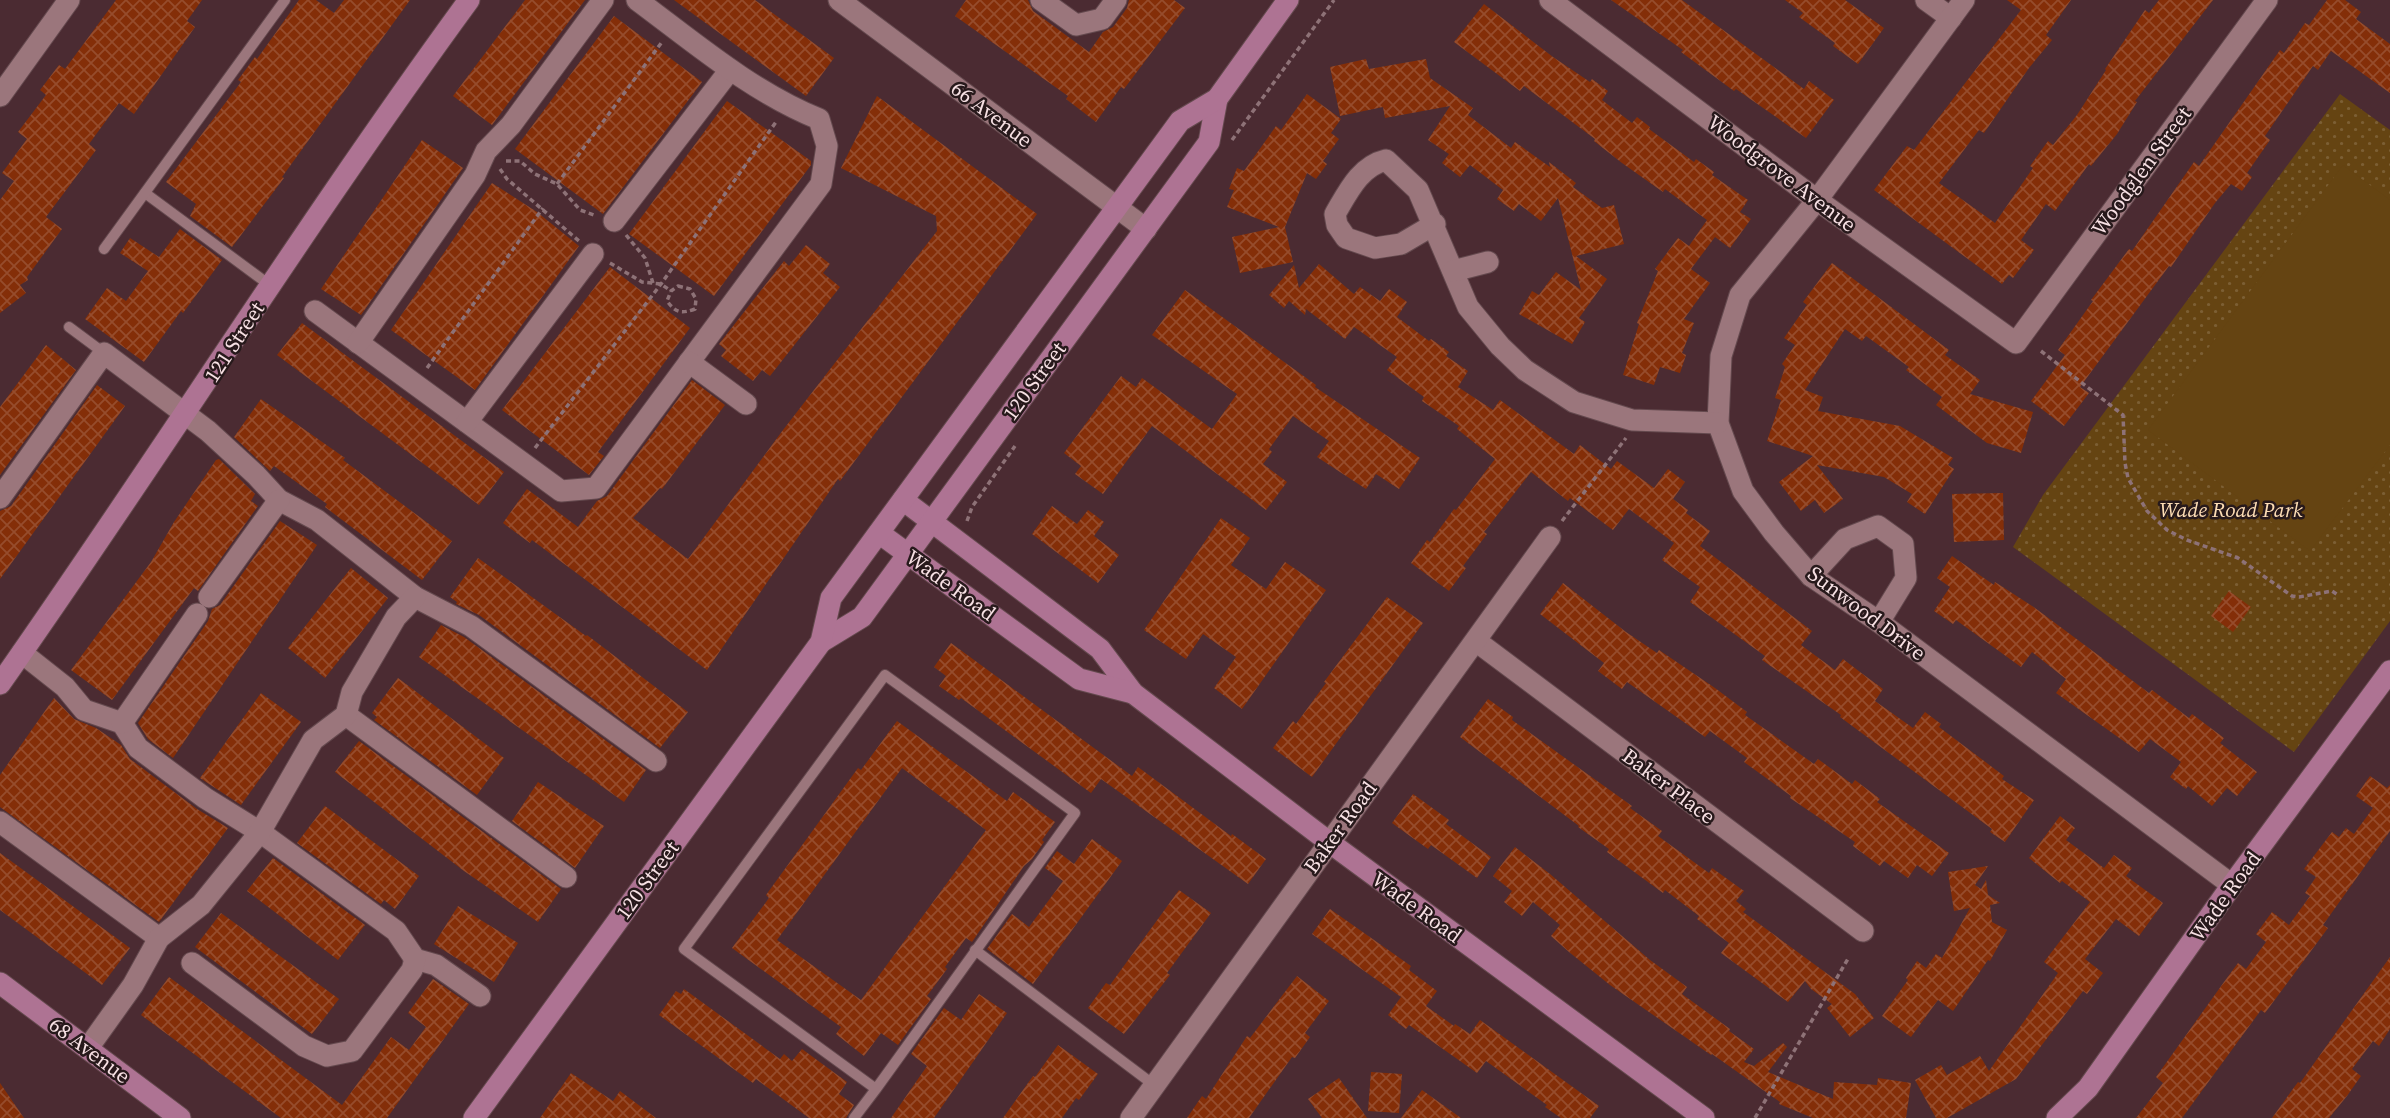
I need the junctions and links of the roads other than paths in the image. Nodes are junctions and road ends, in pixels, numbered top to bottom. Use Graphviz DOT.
graph roads {
  1 [pos="69,0"];
  2 [pos="285,0"];
  3 [pos="469,0"];
  4 [pos="603,0"];
  5 [pos="637,0"];
  6 [pos="839,0"];
  7 [pos="1041,0"];
  8 [pos="1116,0"];
  9 [pos="1288,0"];
  10 [pos="1550,0"];
  11 [pos="1926,0"];
  12 [pos="1964,0"];
  13 [pos="2267,0"];
  14 [pos="1951,18"];
  15 [pos="730,70"];
  16 [pos="0,96"];
  17 [pos="1217,99"];
  18 [pos="145,193"];
  19 [pos="1816,200"];
  20 [pos="1117,207"];
  21 [pos="614,221"];
  22 [pos="1435,224"];
  23 [pos="1146,229"];
  24 [pos="104,249"];
  25 [pos="593,254"];
  26 [pos="1488,262"];
  27 [pos="1453,271"];
  28 [pos="271,286"];
  29 [pos="315,311"];
  30 [pos="69,327"];
  31 [pos="358,342"];
  32 [pos="2016,343"];
  33 [pos="104,353"];
  34 [pos="689,362"];
  35 [pos="746,404"];
  36 [pos="186,413"];
  37 [pos="467,422"];
  38 [pos="1718,423"];
  39 [pos="0,498"];
  40 [pos="279,500"];
  41 [pos="903,500"];
  42 [pos="932,522"];
  43 [pos="879,533"];
  44 [pos="1550,537"];
  45 [pos="908,554"];
  46 [pos="1811,576"];
  47 [pos="415,597"];
  48 [pos="1879,622"];
  49 [pos="1476,641"];
  50 [pos="821,642"];
  51 [pos="22,653"];
  52 [pos="2390,671"];
  53 [pos="0,684"];
  54 [pos="1133,693"];
  55 [pos="346,715"];
  56 [pos="122,723"];
  57 [pos="656,761"];
  58 [pos="0,822"];
  59 [pos="260,832"];
  60 [pos="1329,842"];
  61 [pos="566,877"];
  62 [pos="2232,885"];
  63 [pos="1863,931"];
  64 [pos="159,938"];
  65 [pos="975,950"];
  66 [pos="415,959"];
  67 [pos="192,963"];
  68 [pos="0,983"];
  69 [pos="480,996"];
  70 [pos="88,1048"];
  71 [pos="1154,1085"];
  72 [pos="876,1088"];
  73 [pos="180,1118"];
  74 [pos="474,1118"];
  75 [pos="854,1118"];
  76 [pos="1131,1118"];
  77 [pos="1704,1118"];
  78 [pos="2057,1118"];
  1 -- 16 [label="street"];
  2 -- 18 [label="lane"];
  3 -- 28 [label="street, 121 Street"];
  4 -- 31 [label="street"];
  5 -- 15 [label="street"];
  6 -- 20 [label="street, 66 Avenue"];
  7 -- 8 [label="street"];
  9 -- 17 [label="street, 120 Street"];
  10 -- 19 [label="street, Woodgrove Avenue"];
  11 -- 14 [label="street"];
  12 -- 14 [label="street, Sunwood Drive"];
  13 -- 32 [label="street, Woodglen Street"];
  14 -- 19 [label="street, Sunwood Drive"];
  15 -- 21 [label="street"];
  15 -- 34 [label="street"];
  17 -- 20 [label="street, 120 Street"];
  17 -- 23 [label="street, 120 Street"];
  18 -- 24 [label="lane"];
  18 -- 28 [label="lane"];
  19 -- 32 [label="street, Woodgrove Avenue"];
  19 -- 38 [label="street, Sunwood Drive"];
  20 -- 23 [label="street, 66 Avenue"];
  20 -- 41 [label="street, 120 Street"];
  22 -- 22 [label="street"];
  22 -- 27 [label="street"];
  23 -- 42 [label="street, 120 Street"];
  25 -- 37 [label="street"];
  26 -- 27 [label="street"];
  27 -- 38 [label="street"];
  28 -- 36 [label="street, 121 Street"];
  29 -- 31 [label="street"];
  30 -- 33 [label="lane"];
  31 -- 37 [label="street"];
  33 -- 36 [label="street"];
  33 -- 39 [label="street"];
  34 -- 35 [label="street"];
  34 -- 37 [label="street"];
  36 -- 40 [label="street"];
  36 -- 51 [label="street, 121 Street"];
  38 -- 46 [label="street, Sunwood Drive"];
  40 -- 47 [label="street"];
  40 -- 56 [label="street"];
  41 -- 42 [label="street, Wade Road"];
  41 -- 43 [label="street, 120 Street"];
  42 -- 45 [label="street, 120 Street"];
  42 -- 54 [label="street, Wade Road"];
  43 -- 45 [label="street, Wade Road"];
  43 -- 50 [label="street, 120 Street"];
  44 -- 49 [label="street, Baker Road"];
  45 -- 50 [label="street, 120 Street"];
  45 -- 54 [label="street, Wade Road"];
  46 -- 48 [label="street, Sunwood Drive"];
  46 -- 48 [label="street"];
  47 -- 55 [label="street"];
  47 -- 57 [label="street"];
  48 -- 62 [label="street, Sunwood Drive"];
  49 -- 60 [label="street, Baker Road"];
  49 -- 63 [label="street, Baker Place"];
  50 -- 74 [label="street, 120 Street"];
  51 -- 53 [label="street, 121 Street"];
  51 -- 56 [label="street"];
  52 -- 62 [label="street, Wade Road"];
  54 -- 60 [label="street, Wade Road"];
  55 -- 59 [label="street"];
  55 -- 61 [label="street"];
  56 -- 59 [label="street"];
  58 -- 64 [label="street"];
  59 -- 64 [label="street"];
  59 -- 66 [label="street"];
  60 -- 71 [label="street, Baker Road"];
  60 -- 77 [label="street, Wade Road"];
  62 -- 78 [label="street, Wade Road"];
  64 -- 70 [label="street"];
  65 -- 71 [label="lane"];
  65 -- 72 [label="lane"];
  65 -- 72 [label="lane"];
  66 -- 67 [label="street"];
  66 -- 69 [label="street"];
  68 -- 70 [label="street, 68 Avenue"];
  70 -- 73 [label="street, 68 Avenue"];
  71 -- 76 [label="street, Baker Road"];
  72 -- 75 [label="lane"];
}
